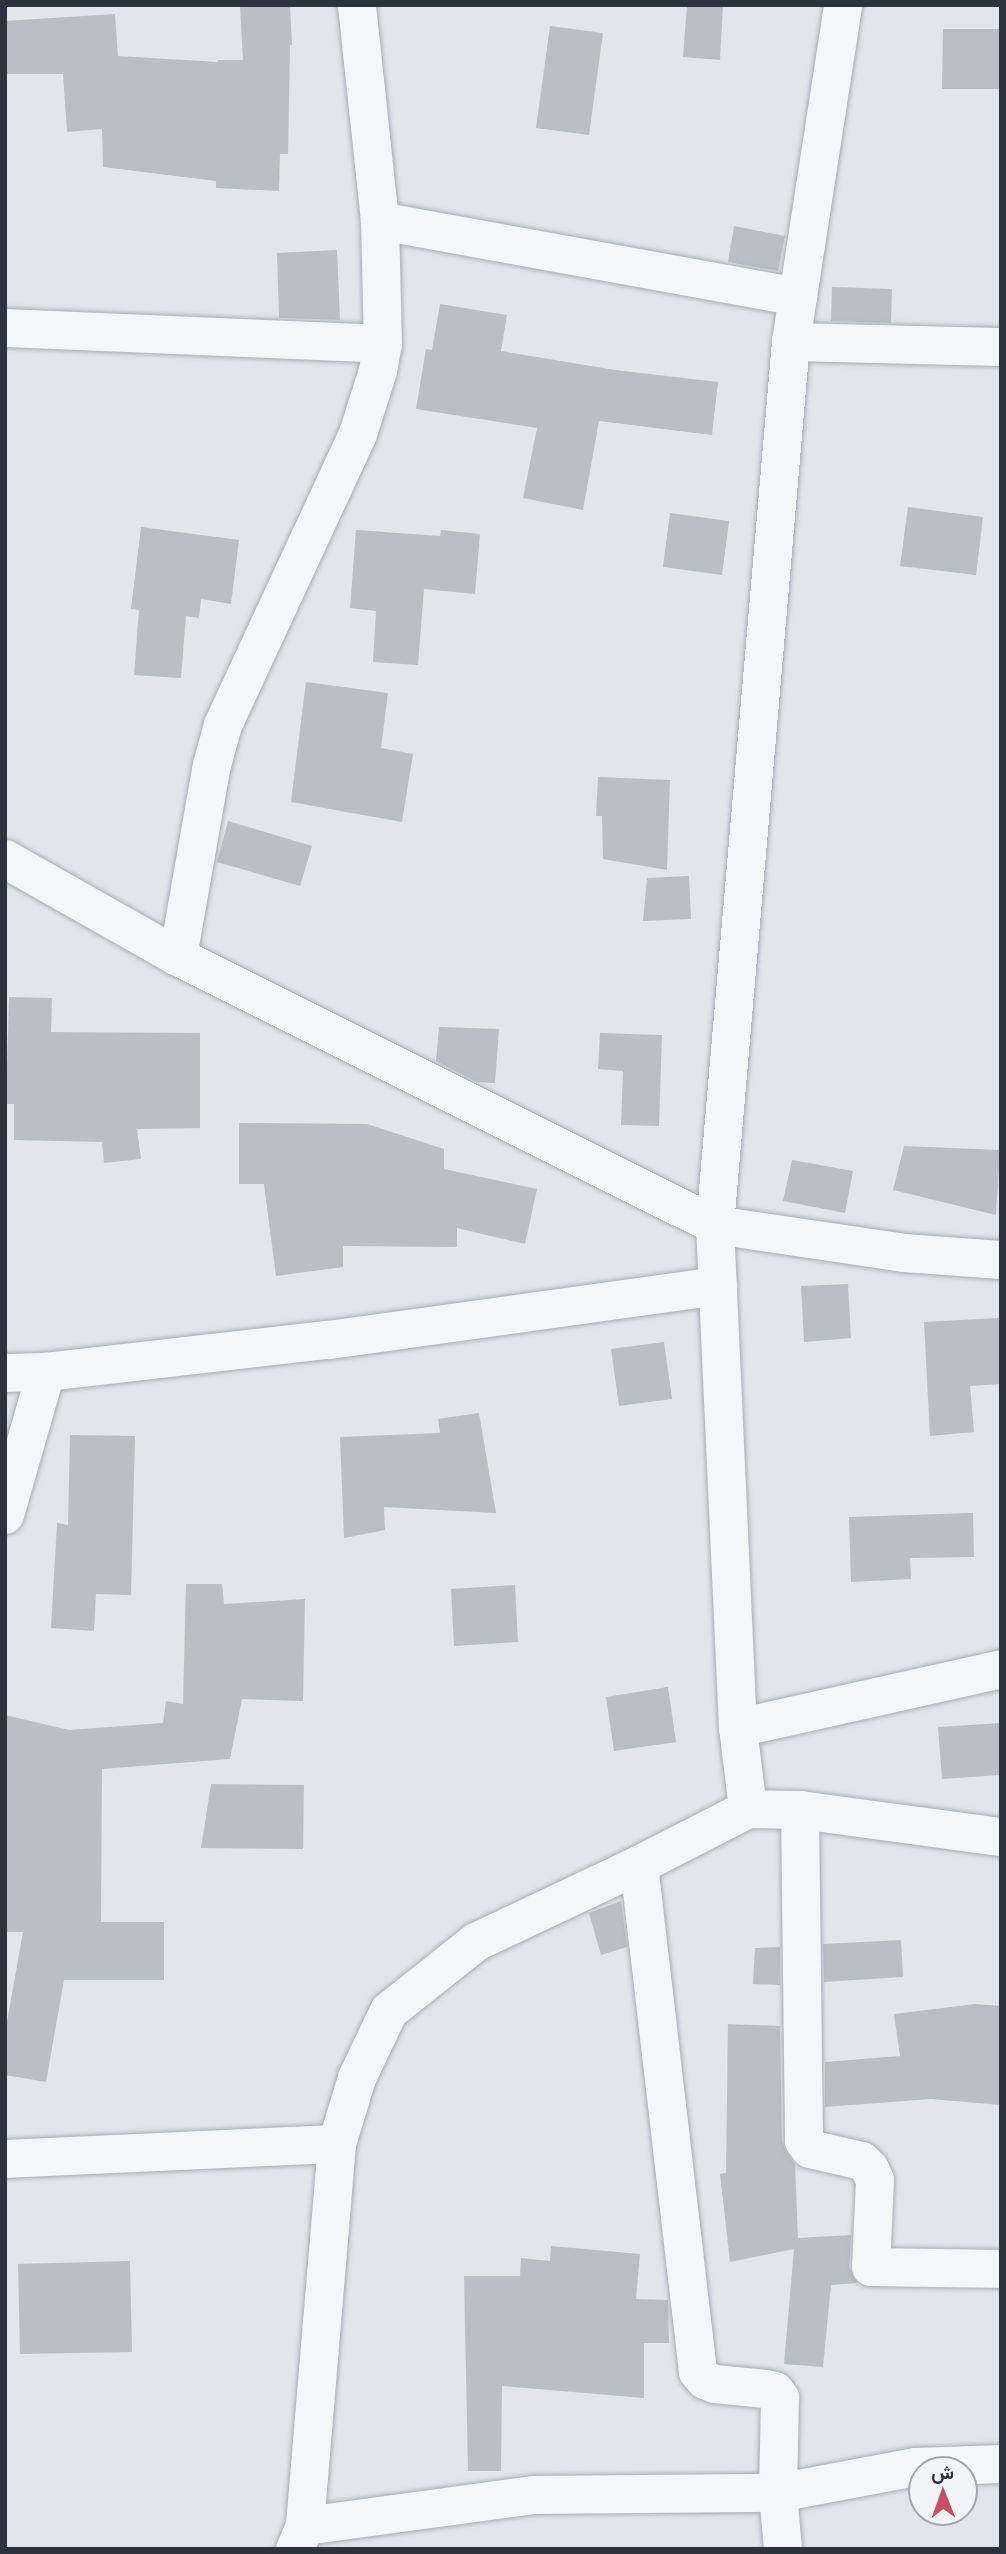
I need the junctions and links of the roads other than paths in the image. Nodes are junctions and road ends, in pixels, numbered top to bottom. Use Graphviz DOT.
graph roads {
  1 [pos="357,5"];
  2 [pos="843,5"];
  3 [pos="380,221"];
  4 [pos="798,297"];
  5 [pos="5,328"];
  6 [pos="791,342"];
  7 [pos="383,344"];
  8 [pos="1001,347"];
  9 [pos="5,859"];
  10 [pos="178,957"];
  11 [pos="715,1225"];
  12 [pos="1001,1260"];
  13 [pos="718,1286"];
  14 [pos="46,1372"];
  15 [pos="5,1373"];
  16 [pos="5,1515"];
  17 [pos="1001,1669"];
  18 [pos="738,1728"];
  19 [pos="748,1809"];
  20 [pos="800,1810"];
  21 [pos="1001,1837"];
  22 [pos="639,1865"];
  23 [pos="337,2144"];
  24 [pos="5,2159"];
  25 [pos="1001,2269"];
  26 [pos="1001,2464"];
  27 [pos="778,2493"];
  28 [pos="300,2537"];
  29 [pos="783,2549"];
  1 -- 3 [label="street"];
  2 -- 4 [label="street"];
  3 -- 4 [label="street"];
  3 -- 7 [label="street"];
  4 -- 6 [label="street"];
  5 -- 7 [label="street"];
  6 -- 8 [label="street"];
  6 -- 11 [label="street"];
  7 -- 10 [label="street"];
  9 -- 10 [label="street"];
  10 -- 11 [label="street"];
  11 -- 12 [label="street"];
  11 -- 13 [label="street"];
  13 -- 14 [label="street"];
  13 -- 18 [label="street"];
  14 -- 15 [label="street"];
  14 -- 16 [label="street"];
  17 -- 18 [label="street"];
  18 -- 19 [label="street"];
  19 -- 20 [label="street"];
  19 -- 22 [label="street"];
  20 -- 21 [label="street"];
  20 -- 25 [label="street"];
  22 -- 23 [label="street"];
  22 -- 27 [label="street"];
  23 -- 24 [label="street"];
  23 -- 28 [label="street"];
  26 -- 27 [label="street"];
  27 -- 28 [label="street"];
  27 -- 29 [label="street"];
}
